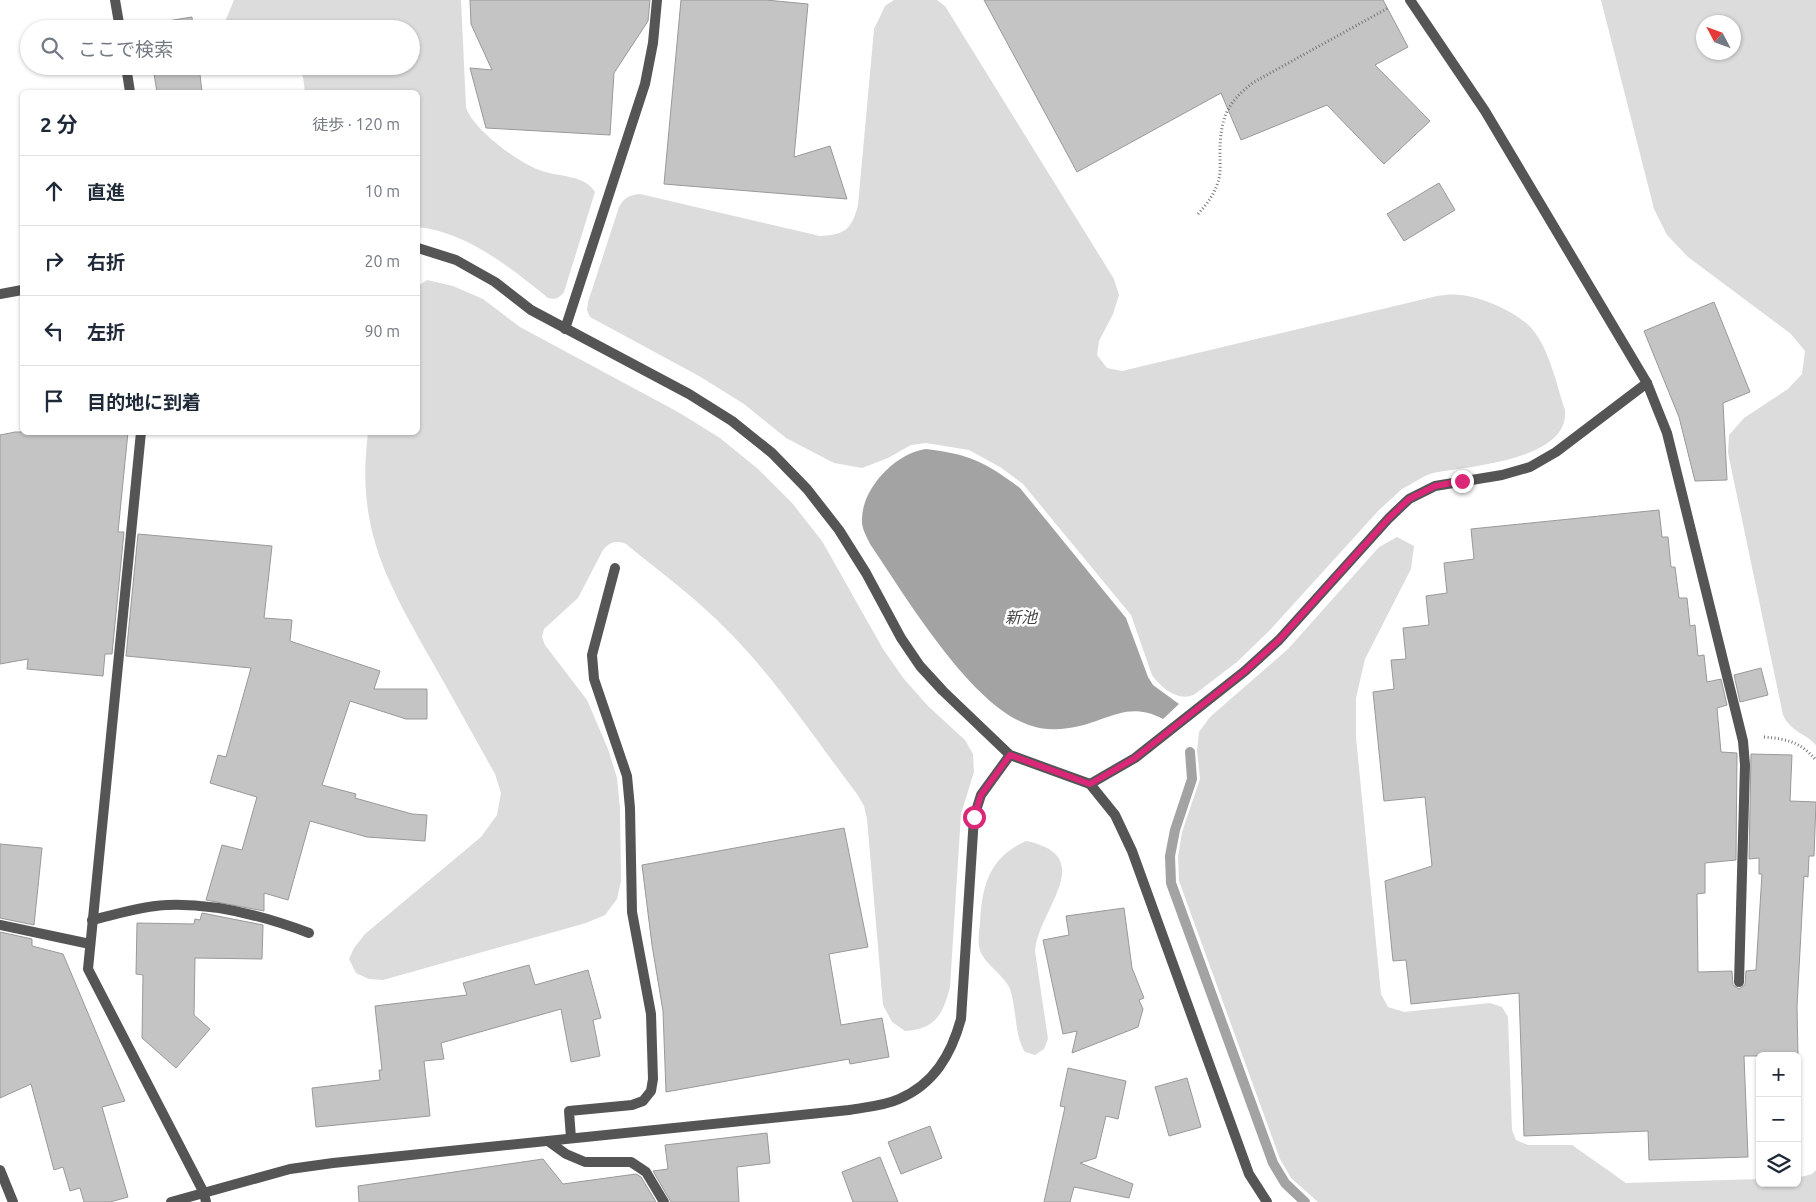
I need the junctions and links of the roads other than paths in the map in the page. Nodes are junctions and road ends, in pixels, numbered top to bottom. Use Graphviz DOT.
graph roads {
  1 [pos="115,0"];
  2 [pos="657,0"];
  3 [pos="1410,0"];
  4 [pos="118,20"];
  5 [pos="127,75"];
  6 [pos="130,90"];
  7 [pos="420,249"];
  8 [pos="20,290"];
  9 [pos="0,294"];
  10 [pos="565,329"];
  11 [pos="1646,383"];
  12 [pos="141,435"];
  13 [pos="615,568"];
  14 [pos="1010,755"];
  15 [pos="1090,784"];
  16 [pos="92,920"];
  17 [pos="0,925"];
  18 [pos="309,933"];
  19 [pos="90,944"];
  20 [pos="1739,982"];
  21 [pos="571,1138"];
  22 [pos="548,1140"];
  23 [pos="0,1170"];
  24 [pos="205,1197"];
  25 [pos="14,1202"];
  26 [pos="171,1202"];
  27 [pos="664,1202"];
  28 [pos="1267,1202"];
  1 -- 4 [label="street"];
  2 -- 10 [label="street"];
  3 -- 11 [label="street"];
  5 -- 6 [label="street"];
  7 -- 10 [label="street"];
  8 -- 9 [label="street"];
  10 -- 14 [label="street"];
  11 -- 15 [label="street"];
  11 -- 20 [label="street"];
  12 -- 16 [label="street"];
  13 -- 21 [label="street"];
  14 -- 15 [label="street"];
  14 -- 21 [label="street"];
  15 -- 28 [label="street"];
  16 -- 18 [label="street"];
  16 -- 19 [label="street"];
  17 -- 19 [label="street"];
  19 -- 24 [label="street"];
  21 -- 22 [label="street"];
  22 -- 24 [label="street"];
  22 -- 27 [label="street"];
  23 -- 25 [label="street"];
  24 -- 26 [label="street"];
}
